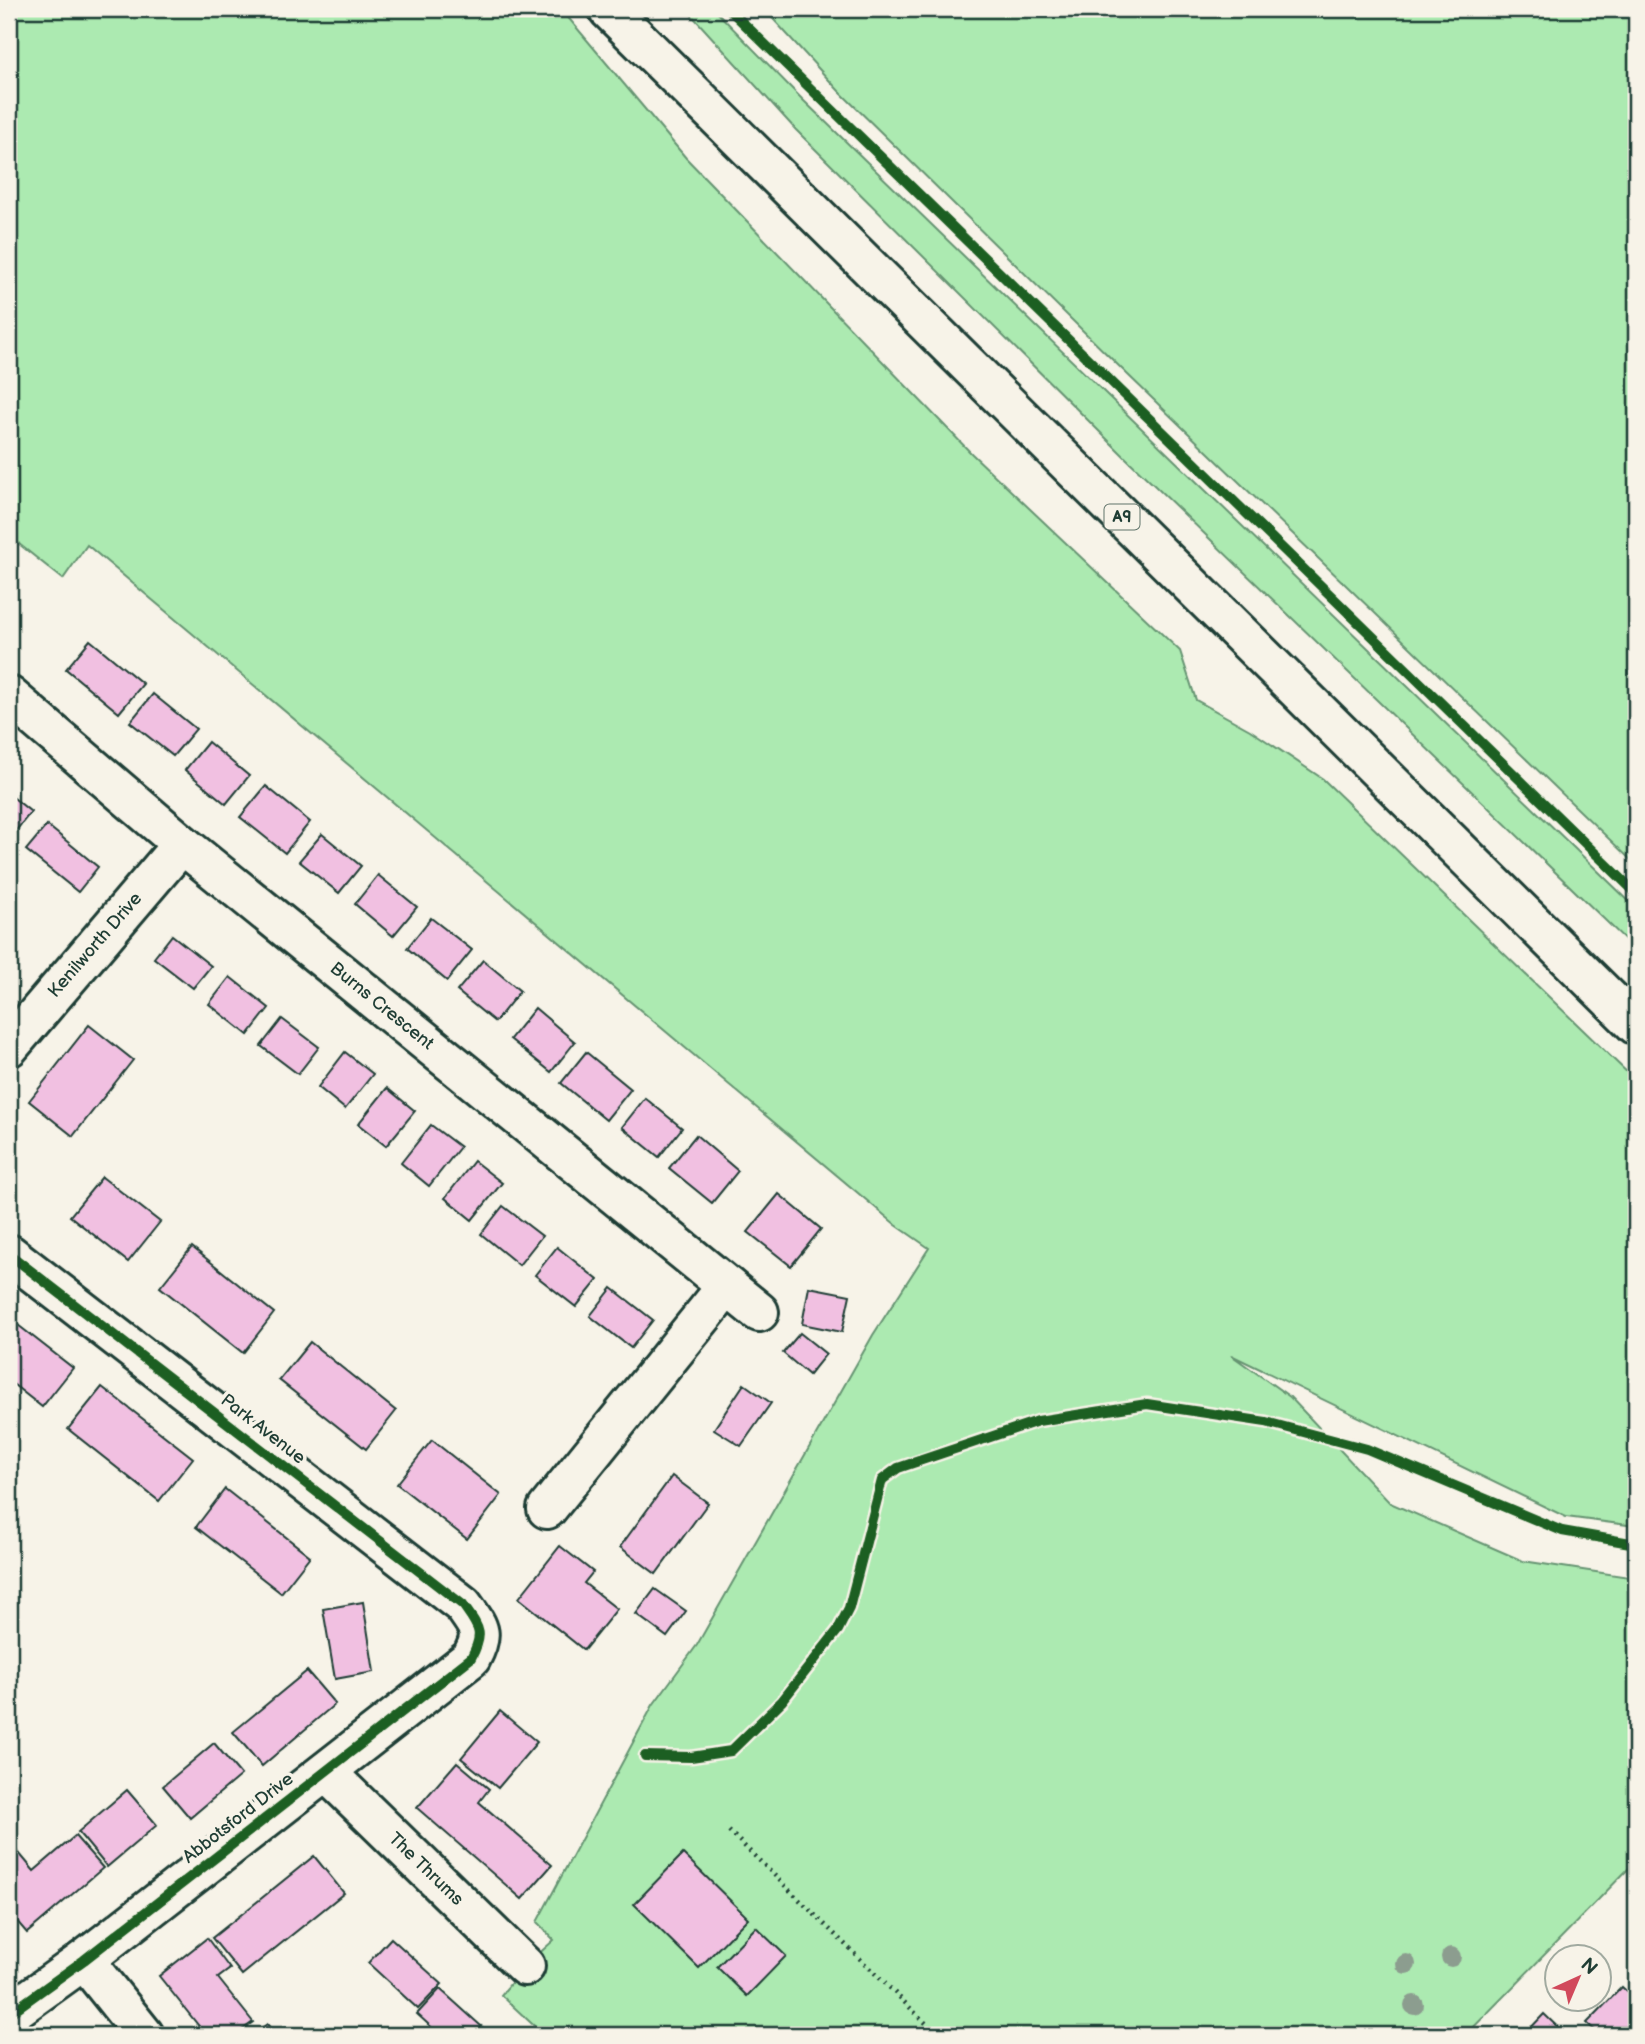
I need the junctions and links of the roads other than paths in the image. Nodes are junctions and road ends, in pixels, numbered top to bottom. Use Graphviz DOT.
graph roads {
  1 [pos="608,9"];
  2 [pos="9,696"];
  3 [pos="182,844"];
  4 [pos="1636,1025"];
  5 [pos="9,1046"];
  6 [pos="9,1254"];
  7 [pos="727,1286"];
  8 [pos="759,1311"];
  9 [pos="547,1509"];
  10 [pos="480,1642"];
  11 [pos="326,1772"];
  12 [pos="84,1960"];
  13 [pos="525,1966"];
  14 [pos="10,2010"];
  15 [pos="144,2035"];
  1 -- 4 [label="street, A9"];
  2 -- 3 [label="street, Burns Crescent"];
  3 -- 5 [label="street, Kenilworth Drive"];
  3 -- 7 [label="street, Burns Crescent"];
  6 -- 10 [label="street, Park Avenue"];
  7 -- 8 [label="street, Burns Crescent"];
  7 -- 9 [label="street"];
  10 -- 11 [label="street, Abbotsford Drive"];
  11 -- 12 [label="street, Abbotsford Drive"];
  11 -- 13 [label="street, The Thrums"];
  12 -- 14 [label="street, Abbotsford Drive"];
  12 -- 15 [label="street"];
}
